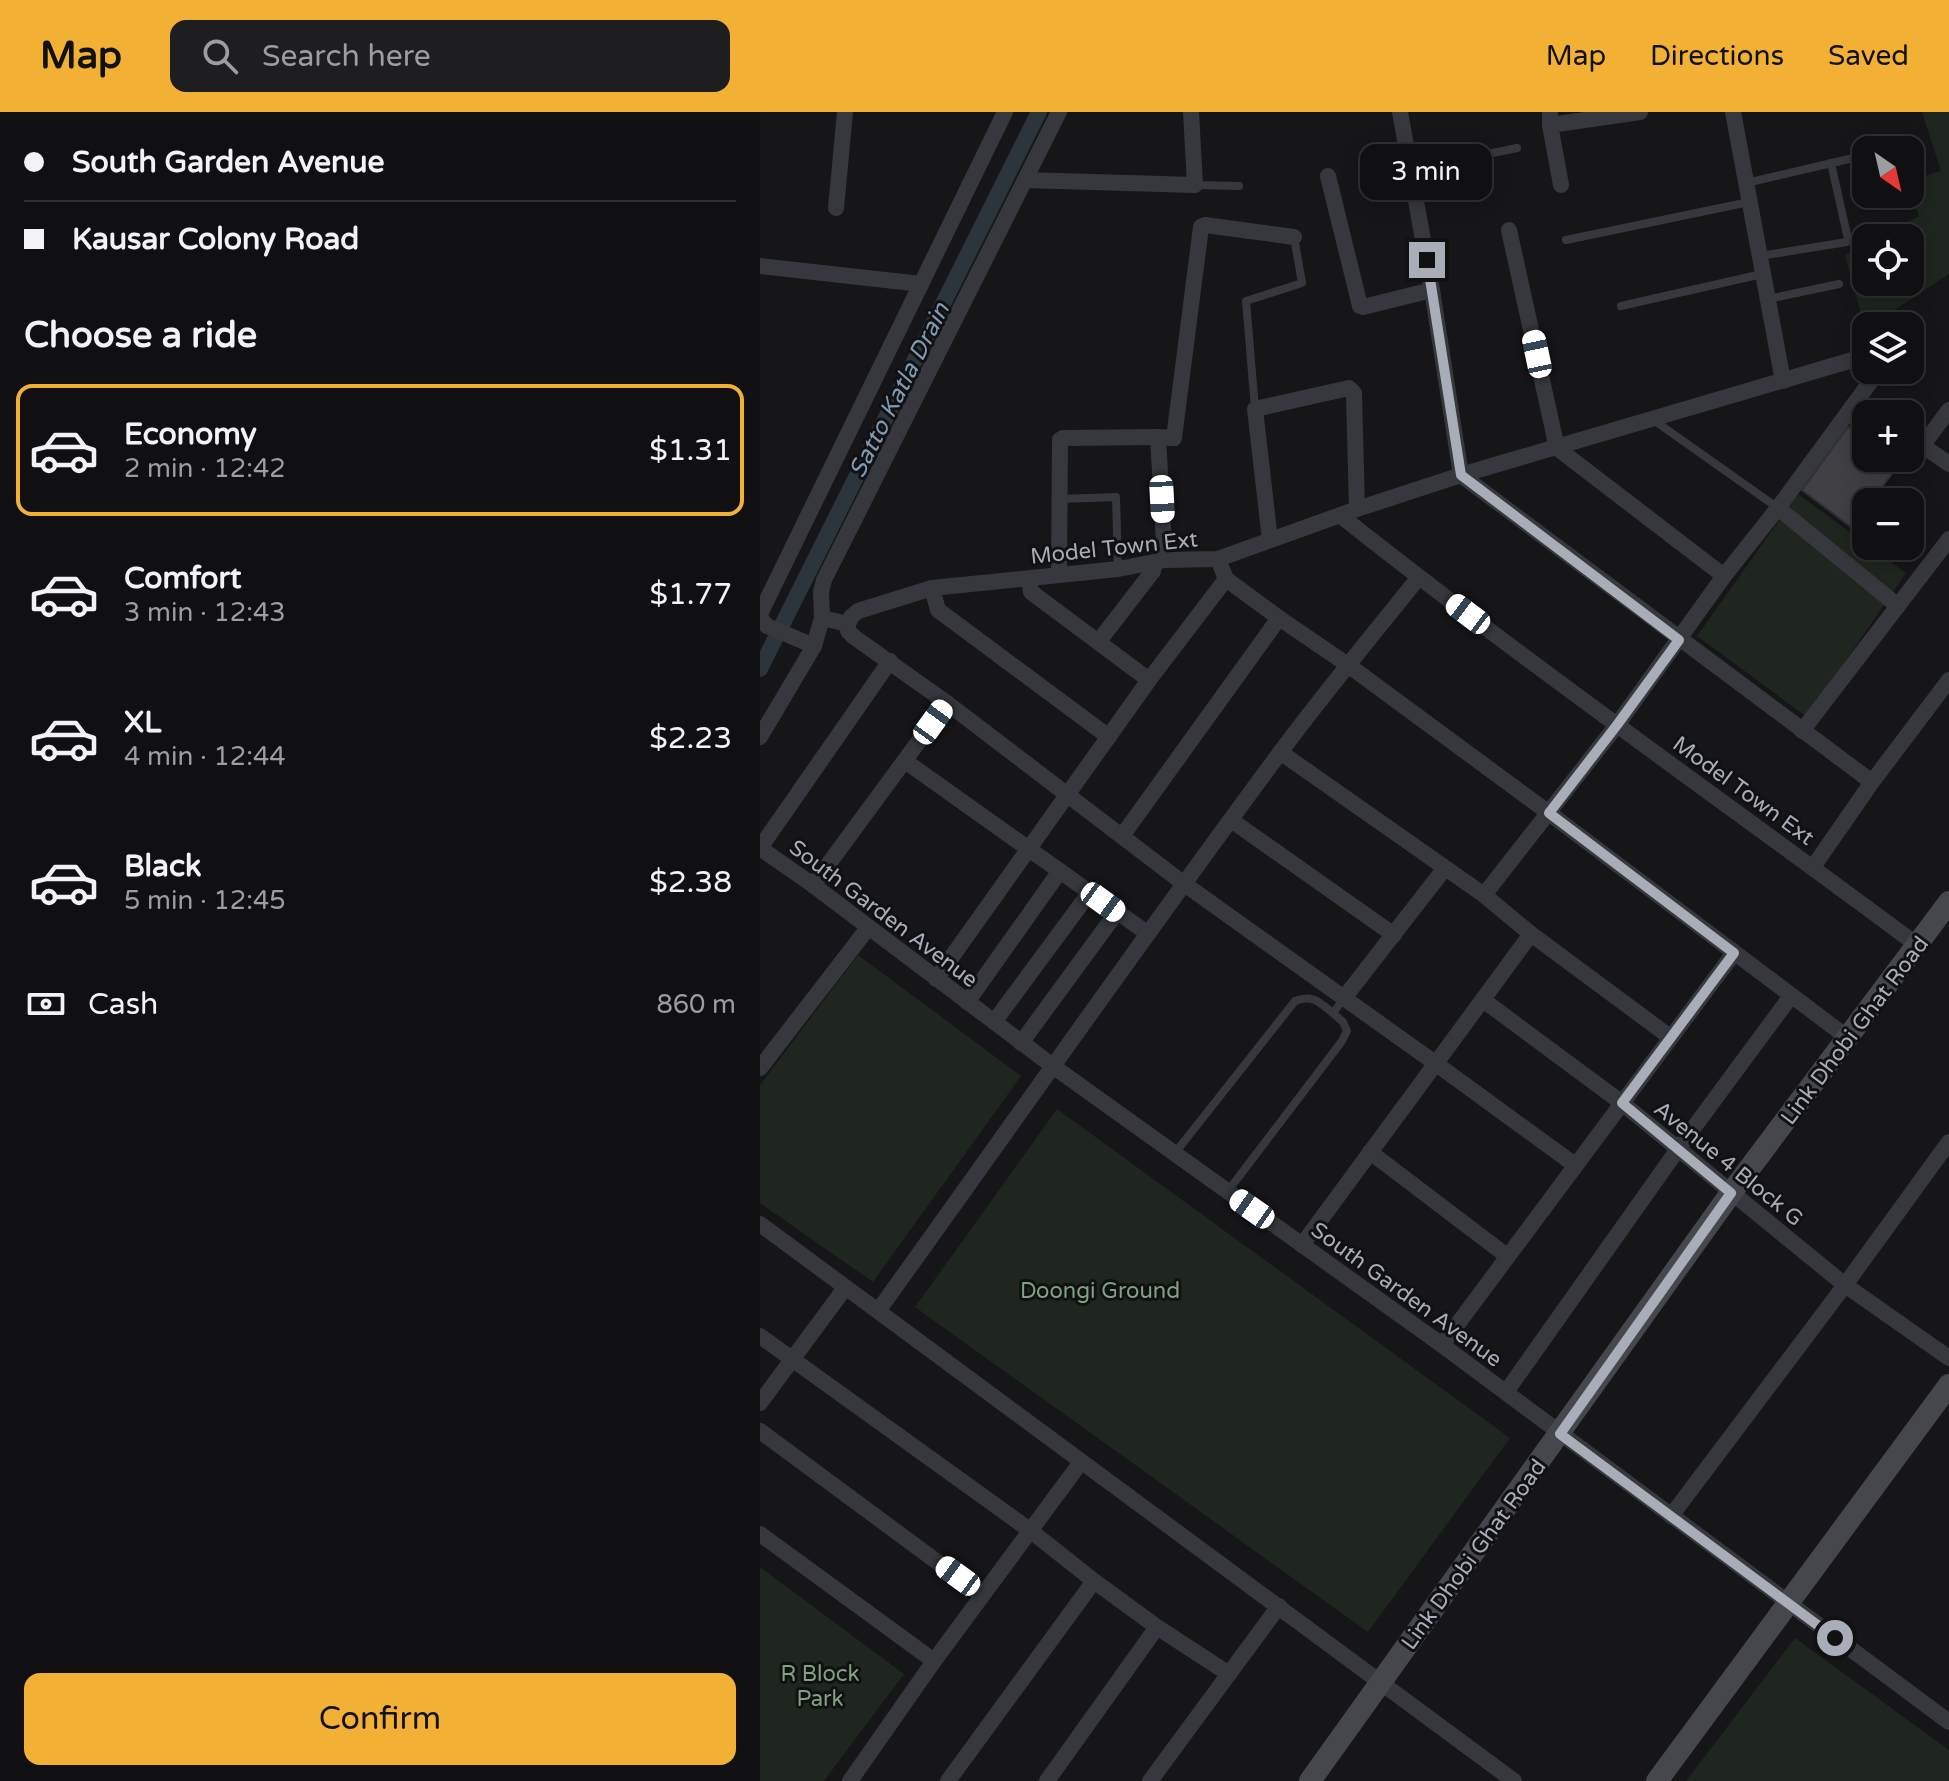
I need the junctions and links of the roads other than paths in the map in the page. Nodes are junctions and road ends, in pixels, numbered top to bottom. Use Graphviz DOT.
graph roads {
  1 [pos="845,112"];
  2 [pos="1005,112"];
  3 [pos="1059,112"];
  4 [pos="1191,112"];
  5 [pos="1400,112"];
  6 [pos="1640,112"];
  7 [pos="1733,112"];
  8 [pos="1608,115"];
  9 [pos="1550,119"];
  10 [pos="1517,148"];
  11 [pos="1852,158"];
  12 [pos="1831,163"];
  13 [pos="1411,170"];
  14 [pos="1328,176"];
  15 [pos="1025,180"];
  16 [pos="1746,183"];
  17 [pos="1195,185"];
  18 [pos="1561,185"];
  19 [pos="1239,186"];
  20 [pos="1750,202"];
  21 [pos="836,208"];
  22 [pos="1509,230"];
  23 [pos="1294,237"];
  24 [pos="1566,240"];
  25 [pos="1760,256"];
  26 [pos="760,266"];
  27 [pos="1763,274"];
  28 [pos="921,284"];
  29 [pos="1839,284"];
  30 [pos="1432,290"];
  31 [pos="1768,299"];
  32 [pos="1621,306"];
  33 [pos="1852,360"];
  34 [pos="1783,381"];
  35 [pos="1869,384"];
  36 [pos="1858,400"];
  37 [pos="1852,408"];
  38 [pos="1255,409"];
  39 [pos="1949,410"];
  40 [pos="1652,419"];
  41 [pos="1924,434"];
  42 [pos="1158,437"];
  43 [pos="1924,447"];
  44 [pos="1557,448"];
  45 [pos="1949,464"];
  46 [pos="1461,475"];
  47 [pos="1058,499"];
  48 [pos="1778,508"];
  49 [pos="1349,512"];
  50 [pos="1949,539"];
  51 [pos="1270,540"];
  52 [pos="1218,559"];
  53 [pos="1160,561"];
  54 [pos="1118,569"];
  55 [pos="1059,574"];
  56 [pos="1724,576"];
  57 [pos="1419,577"];
  58 [pos="1029,579"];
  59 [pos="1226,579"];
  60 [pos="932,588"];
  61 [pos="1898,606"];
  62 [pos="822,618"];
  63 [pos="1279,618"];
  64 [pos="762,620"];
  65 [pos="848,624"];
  66 [pos="1679,640"];
  67 [pos="1099,641"];
  68 [pos="814,646"];
  69 [pos="890,661"];
  70 [pos="1348,665"];
  71 [pos="1149,680"];
  72 [pos="1949,680"];
  73 [pos="947,703"];
  74 [pos="1617,725"];
  75 [pos="1802,731"];
  76 [pos="760,737"];
  77 [pos="1109,737"];
  78 [pos="1280,752"];
  79 [pos="905,761"];
  80 [pos="1872,782"];
  81 [pos="1069,794"];
  82 [pos="1549,813"];
  83 [pos="1231,820"];
  84 [pos="1122,836"];
  85 [pos="760,848"];
  86 [pos="1030,849"];
  87 [pos="1813,867"];
  88 [pos="1445,868"];
  89 [pos="1060,871"];
  90 [pos="1183,883"];
  91 [pos="813,885"];
  92 [pos="1090,892"];
  93 [pos="1484,895"];
  94 [pos="1949,902"];
  95 [pos="1117,912"];
  96 [pos="868,928"];
  97 [pos="1147,933"];
  98 [pos="1531,934"];
  99 [pos="1394,935"];
  100 [pos="1917,945"];
  101 [pos="1734,953"];
  102 [pos="936,979"];
  103 [pos="1791,996"];
  104 [pos="1344,998"];
  105 [pos="1483,1000"];
  106 [pos="967,1002"];
  107 [pos="1333,1013"];
  108 [pos="994,1022"];
  109 [pos="1670,1037"];
  110 [pos="1848,1038"];
  111 [pos="1021,1043"];
  112 [pos="1435,1063"];
  113 [pos="1054,1067"];
  114 [pos="760,1068"];
  115 [pos="1622,1103"];
  116 [pos="1949,1142"];
  117 [pos="1678,1149"];
  118 [pos="1370,1152"];
  119 [pos="1175,1154"];
  120 [pos="1575,1165"];
  121 [pos="1227,1191"];
  122 [pos="1731,1193"];
  123 [pos="760,1224"];
  124 [pos="1302,1245"];
  125 [pos="1507,1256"];
  126 [pos="1845,1285"];
  127 [pos="845,1288"];
  128 [pos="878,1311"];
  129 [pos="760,1336"];
  130 [pos="1442,1345"];
  131 [pos="1949,1358"];
  132 [pos="791,1359"];
  133 [pos="1949,1385"];
  134 [pos="1506,1392"];
  135 [pos="760,1403"];
  136 [pos="760,1431"];
  137 [pos="1560,1434"];
  138 [pos="1081,1462"];
  139 [pos="1671,1516"];
  140 [pos="1031,1531"];
  141 [pos="762,1539"];
  142 [pos="1094,1581"];
  143 [pos="982,1595"];
  144 [pos="1789,1604"];
  145 [pos="1279,1606"];
  146 [pos="1157,1627"];
  147 [pos="934,1661"];
  148 [pos="1229,1674"];
  149 [pos="1381,1683"];
  150 [pos="1949,1722"];
  151 [pos="858,1778"];
  152 [pos="948,1781"];
  153 [pos="1047,1781"];
  154 [pos="1150,1781"];
  155 [pos="1310,1781"];
  156 [pos="1514,1781"];
  157 [pos="1657,1781"];
  1 -- 21 [label="street"];
  2 -- 28 [label="street"];
  3 -- 15 [label="street"];
  4 -- 17 [label="street"];
  5 -- 13 [label="street"];
  6 -- 8 [label="street"];
  7 -- 16 [label="street"];
  8 -- 9 [label="street"];
  9 -- 18 [label="street"];
  10 -- 13 [label="lane"];
  11 -- 12 [label="lane"];
  12 -- 16 [label="lane"];
  12 -- 25 [label="lane"];
  13 -- 30 [label="street"];
  14 -- 30 [label="street"];
  15 -- 17 [label="street"];
  15 -- 62 [label="street"];
  16 -- 20 [label="street"];
  17 -- 19 [label="lane"];
  20 -- 24 [label="lane"];
  20 -- 25 [label="street"];
  22 -- 44 [label="street"];
  23 -- 38 [label="lane"];
  23 -- 42 [label="street"];
  25 -- 27 [label="street"];
  26 -- 28 [label="street"];
  27 -- 31 [label="street"];
  27 -- 32 [label="lane"];
  28 -- 64 [label="street"];
  29 -- 31 [label="lane"];
  30 -- 46 [label="street"];
  31 -- 34 [label="street"];
  33 -- 34 [label="street"];
  34 -- 40 [label="street"];
  35 -- 36 [label="street"];
  37 -- 48 [label="street"];
  38 -- 49 [label="street"];
  38 -- 51 [label="street"];
  39 -- 41 [label="street"];
  40 -- 44 [label="street"];
  40 -- 48 [label="lane"];
  42 -- 47 [label="street"];
  42 -- 53 [label="street"];
  43 -- 45 [label="street"];
  44 -- 46 [label="street"];
  44 -- 56 [label="street"];
  46 -- 49 [label="street"];
  46 -- 66 [label="street"];
  47 -- 54 [label="lane"];
  47 -- 55 [label="street"];
  48 -- 56 [label="street"];
  48 -- 61 [label="street"];
  49 -- 51 [label="street, Model Town Ext"];
  49 -- 57 [label="street, Model Town Ext"];
  50 -- 61 [label="street"];
  51 -- 52 [label="street, Model Town Ext"];
  52 -- 53 [label="street, Model Town Ext"];
  52 -- 59 [label="street"];
  53 -- 54 [label="street, Model Town Ext"];
  53 -- 67 [label="street"];
  54 -- 55 [label="street, Model Town Ext"];
  55 -- 58 [label="street, Model Town Ext"];
  56 -- 66 [label="street"];
  57 -- 70 [label="street"];
  57 -- 74 [label="street, Model Town Ext"];
  58 -- 60 [label="street, Model Town Ext"];
  58 -- 67 [label="street"];
  59 -- 63 [label="street"];
  59 -- 71 [label="street"];
  60 -- 65 [label="street, Model Town Ext"];
  60 -- 77 [label="street"];
  61 -- 75 [label="street"];
  62 -- 65 [label="street"];
  62 -- 68 [label="street"];
  63 -- 70 [label="street"];
  63 -- 84 [label="street"];
  64 -- 68 [label="street"];
  65 -- 69 [label="street"];
  66 -- 74 [label="street"];
  66 -- 75 [label="street"];
  67 -- 71 [label="street"];
  68 -- 76 [label="street"];
  69 -- 73 [label="street"];
  69 -- 85 [label="street"];
  70 -- 78 [label="street"];
  70 -- 82 [label="street"];
  71 -- 77 [label="street"];
  72 -- 80 [label="street"];
  73 -- 79 [label="street"];
  73 -- 81 [label="street"];
  74 -- 82 [label="street"];
  74 -- 87 [label="street, Model Town Ext"];
  75 -- 80 [label="street"];
  77 -- 81 [label="street"];
  78 -- 83 [label="street"];
  78 -- 88 [label="street"];
  79 -- 86 [label="street"];
  79 -- 91 [label="street"];
  80 -- 87 [label="street"];
  81 -- 84 [label="street"];
  81 -- 86 [label="street"];
  82 -- 93 [label="street"];
  82 -- 101 [label="street"];
  83 -- 90 [label="street"];
  83 -- 99 [label="street"];
  84 -- 90 [label="street"];
  85 -- 91 [label="street, South Garden Avenue"];
  86 -- 89 [label="street"];
  86 -- 102 [label="street"];
  87 -- 100 [label="street, Model Town Ext"];
  88 -- 93 [label="street"];
  88 -- 99 [label="street"];
  89 -- 92 [label="street"];
  89 -- 106 [label="street"];
  90 -- 97 [label="street"];
  90 -- 104 [label="street"];
  91 -- 96 [label="street, South Garden Avenue"];
  92 -- 95 [label="street"];
  92 -- 108 [label="street"];
  93 -- 98 [label="street"];
  94 -- 100 [label="street, Link Dhobi Ghat Road"];
  95 -- 97 [label="street"];
  95 -- 111 [label="street"];
  96 -- 102 [label="street, South Garden Avenue"];
  96 -- 114 [label="street"];
  97 -- 113 [label="street"];
  98 -- 105 [label="street"];
  98 -- 109 [label="street"];
  99 -- 104 [label="street"];
  100 -- 110 [label="street, Link Dhobi Ghat Road"];
  101 -- 103 [label="street"];
  101 -- 109 [label="street"];
  102 -- 106 [label="street, South Garden Avenue"];
  103 -- 110 [label="street"];
  103 -- 117 [label="street"];
  104 -- 107 [label="lane"];
  104 -- 112 [label="street"];
  105 -- 112 [label="street"];
  105 -- 115 [label="street, Avenue 4 Block G"];
  106 -- 108 [label="street, South Garden Avenue"];
  107 -- 119 [label="lane"];
  107 -- 121 [label="lane"];
  108 -- 111 [label="street, South Garden Avenue"];
  109 -- 115 [label="street"];
  110 -- 122 [label="street, Link Dhobi Ghat Road"];
  111 -- 113 [label="street, South Garden Avenue"];
  112 -- 118 [label="street"];
  112 -- 120 [label="street"];
  113 -- 119 [label="street, South Garden Avenue"];
  113 -- 128 [label="street"];
  115 -- 117 [label="street, Avenue 4 Block G"];
  115 -- 120 [label="street"];
  116 -- 126 [label="street"];
  117 -- 122 [label="street, Avenue 4 Block G"];
  117 -- 134 [label="street"];
  118 -- 124 [label="street"];
  118 -- 125 [label="street"];
  119 -- 121 [label="street, South Garden Avenue"];
  120 -- 125 [label="street"];
  121 -- 124 [label="street, South Garden Avenue"];
  122 -- 126 [label="street, Avenue 4 Block G"];
  122 -- 137 [label="street, Link Dhobi Ghat Road"];
  123 -- 127 [label="street"];
  124 -- 130 [label="street, South Garden Avenue"];
  125 -- 130 [label="street"];
  126 -- 131 [label="street, Avenue 4 Block G"];
  126 -- 139 [label="street"];
  127 -- 128 [label="street"];
  127 -- 132 [label="street"];
  128 -- 138 [label="street"];
  129 -- 132 [label="street"];
  130 -- 134 [label="street, South Garden Avenue"];
  132 -- 135 [label="street"];
  132 -- 140 [label="street"];
  133 -- 144 [label="street"];
  134 -- 137 [label="street, South Garden Avenue"];
  136 -- 143 [label="street"];
  137 -- 139 [label="street, South Garden Avenue"];
  137 -- 149 [label="street, Link Dhobi Ghat Road"];
  138 -- 140 [label="street"];
  138 -- 145 [label="street"];
  139 -- 144 [label="street, South Garden Avenue"];
  140 -- 142 [label="street"];
  140 -- 143 [label="street"];
  141 -- 147 [label="street"];
  142 -- 146 [label="street"];
  142 -- 152 [label="street"];
  143 -- 147 [label="street"];
  144 -- 150 [label="street, South Garden Avenue"];
  144 -- 157 [label="street"];
  145 -- 148 [label="street"];
  145 -- 149 [label="street"];
  146 -- 148 [label="street"];
  146 -- 153 [label="street"];
  147 -- 151 [label="street"];
  148 -- 154 [label="street"];
  149 -- 155 [label="street, Link Dhobi Ghat Road"];
  149 -- 156 [label="street"];
}
